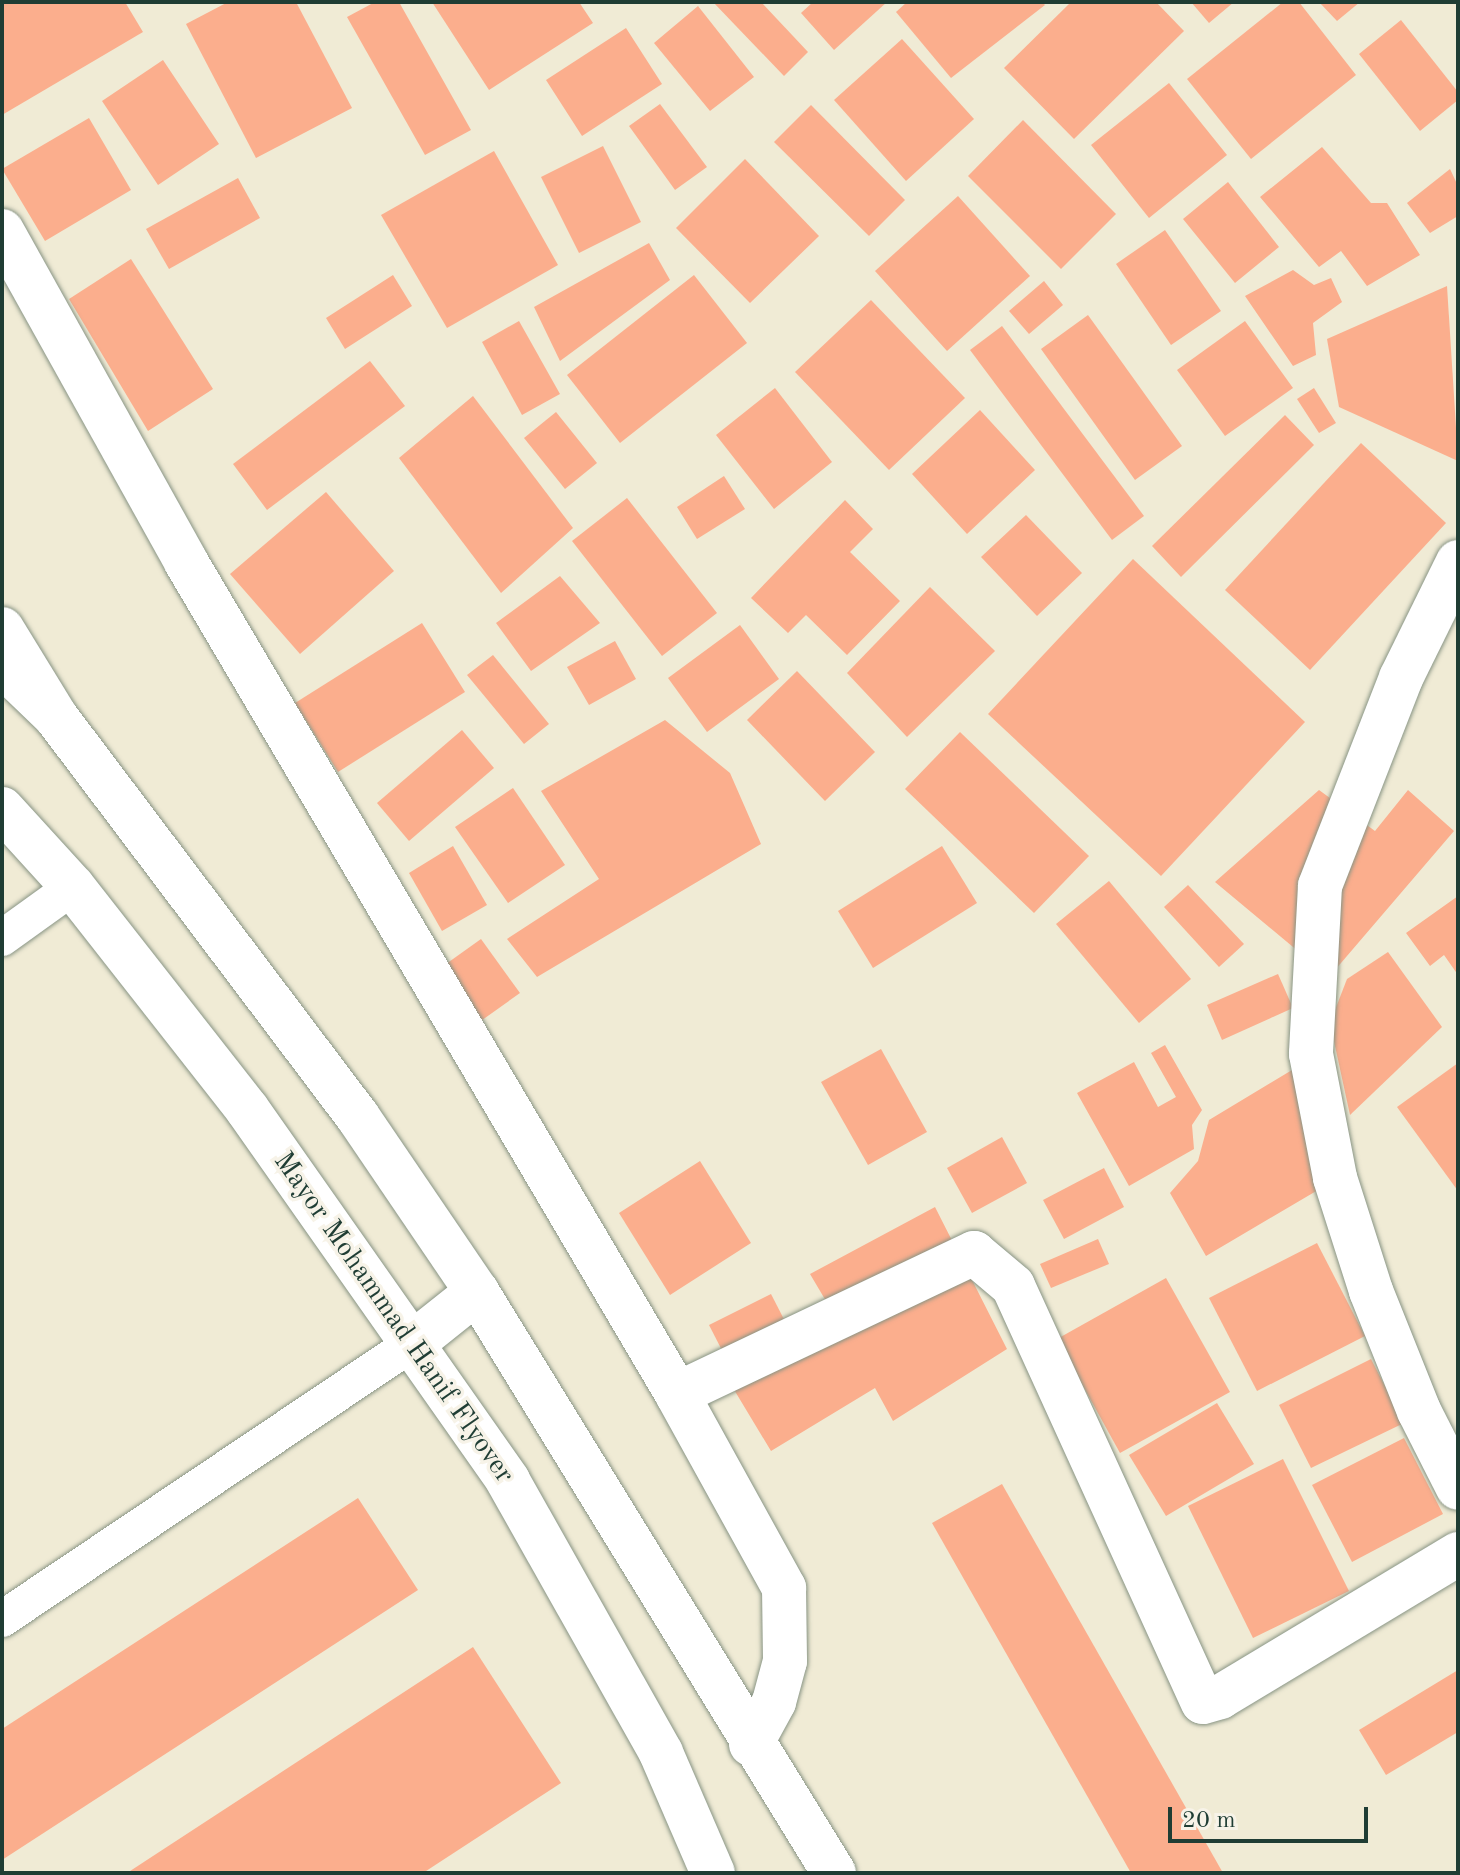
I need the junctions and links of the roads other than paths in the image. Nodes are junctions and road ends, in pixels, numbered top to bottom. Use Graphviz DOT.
graph roads {
  1 [pos="2,231"];
  2 [pos="1458,562"];
  3 [pos="2,629"];
  4 [pos="2,665"];
  5 [pos="56,717"];
  6 [pos="2,809"];
  7 [pos="73,887"];
  8 [pos="2,938"];
  9 [pos="477,1292"];
  10 [pos="413,1343"];
  11 [pos="677,1394"];
  12 [pos="1458,1488"];
  13 [pos="1458,1554"];
  14 [pos="2,1619"];
  15 [pos="751,1744"];
  16 [pos="706,1866"];
  17 [pos="834,1873"];
  1 -- 11 [label="main road"];
  2 -- 12 [label="main road"];
  3 -- 5 [label="main road"];
  4 -- 5 [label="main road"];
  5 -- 9 [label="main road"];
  6 -- 7 [label="main road, Mayor Mohammad Hanif Flyover"];
  7 -- 8 [label="lane"];
  7 -- 10 [label="main road, Mayor Mohammad Hanif Flyover"];
  9 -- 10 [label="main road"];
  9 -- 15 [label="main road"];
  10 -- 14 [label="lane"];
  10 -- 16 [label="main road, Mayor Mohammad Hanif Flyover"];
  11 -- 13 [label="main road"];
  11 -- 15 [label="main road"];
  15 -- 17 [label="main road"];
}
